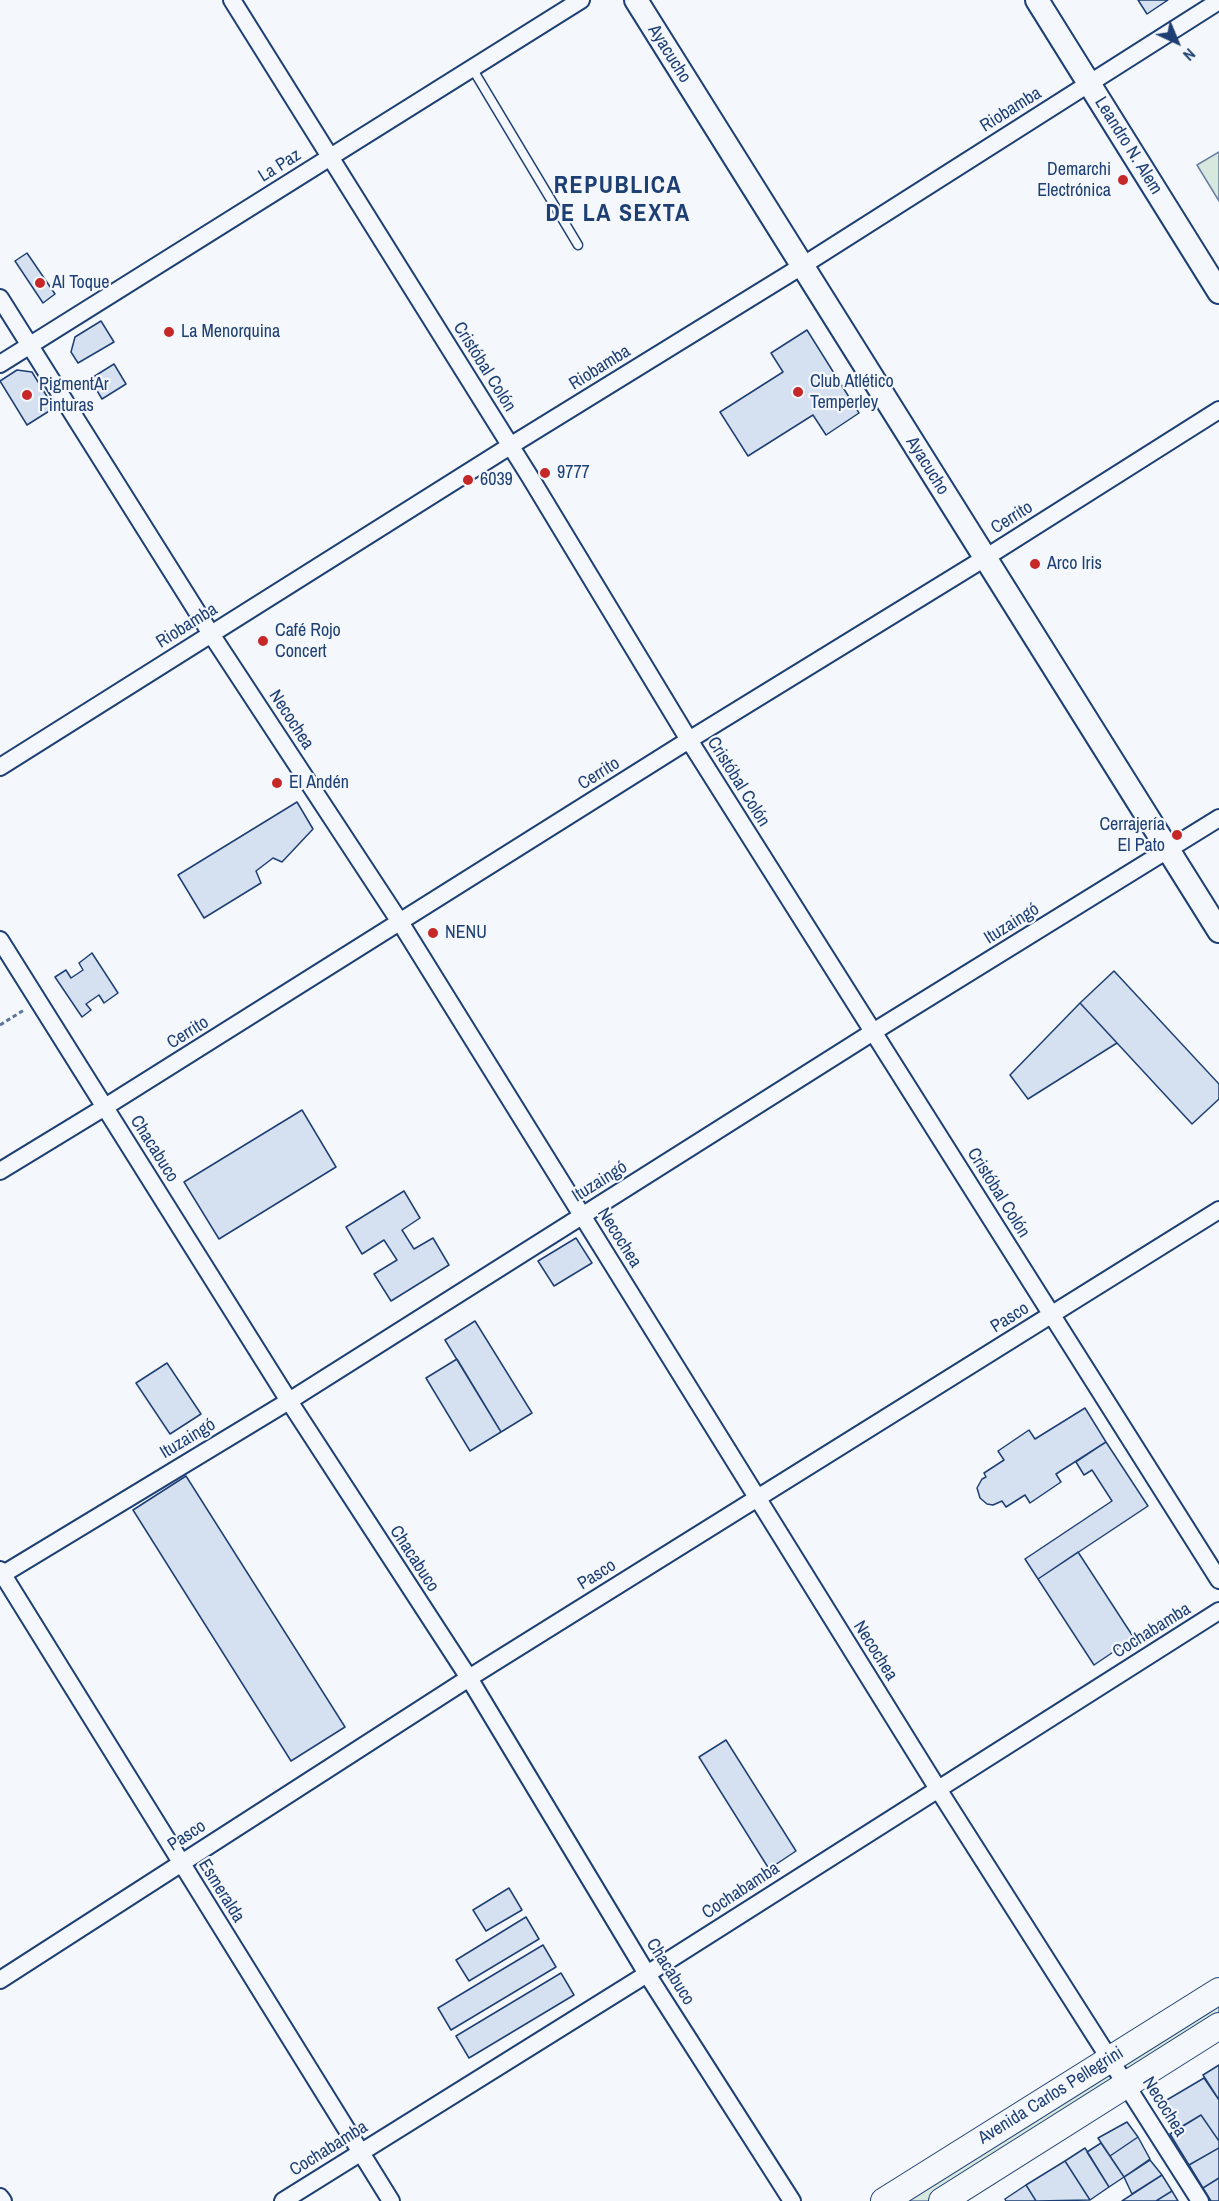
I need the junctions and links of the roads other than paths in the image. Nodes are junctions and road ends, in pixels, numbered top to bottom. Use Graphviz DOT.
graph roads {
  1 [pos="232,0"];
  2 [pos="581,0"];
  3 [pos="636,0"];
  4 [pos="1037,0"];
  5 [pos="1219,1"];
  6 [pos="472,68"];
  7 [pos="1089,84"];
  8 [pos="330,157"];
  9 [pos="578,244"];
  10 [pos="802,266"];
  11 [pos="1219,292"];
  12 [pos="0,298"];
  13 [pos="30,346"];
  14 [pos="0,364"];
  15 [pos="1219,410"];
  16 [pos="510,446"];
  17 [pos="985,558"];
  18 [pos="211,634"];
  19 [pos="689,740"];
  20 [pos="0,767"];
  21 [pos="1219,818"];
  22 [pos="1167,850"];
  23 [pos="400,922"];
  24 [pos="1219,931"];
  25 [pos="0,940"];
  26 [pos="873,1032"];
  27 [pos="105,1107"];
  28 [pos="0,1171"];
  29 [pos="1219,1210"];
  30 [pos="582,1216"];
  31 [pos="1052,1315"];
  32 [pos="289,1401"];
  33 [pos="758,1498"];
  34 [pos="1,1573"];
  35 [pos="1219,1580"];
  36 [pos="1219,1611"];
  37 [pos="469,1678"];
  38 [pos="938,1789"];
  39 [pos="181,1863"];
  40 [pos="647,1974"];
  41 [pos="0,1980"];
  42 [pos="1219,1990"];
  43 [pos="1219,2026"];
  44 [pos="1109,2059"];
  45 [pos="1126,2084"];
  46 [pos="360,2152"];
  47 [pos="0,2197"];
  48 [pos="3,2201"];
  49 [pos="283,2201"];
  50 [pos="391,2201"];
  51 [pos="792,2201"];
  52 [pos="884,2201"];
  53 [pos="942,2201"];
  54 [pos="1200,2201"];
  1 -- 8 [label="street, Cristóbal Colón"];
  2 -- 6 [label="street, La Paz"];
  3 -- 10 [label="main road, Ayacucho"];
  4 -- 7 [label="main road, Leandro N. Alem"];
  5 -- 7 [label="street, Riobamba"];
  6 -- 8 [label="street, La Paz"];
  6 -- 9 [label="lane"];
  7 -- 10 [label="street, Riobamba"];
  7 -- 11 [label="main road, Leandro N. Alem"];
  8 -- 13 [label="street, La Paz"];
  8 -- 16 [label="street, Cristóbal Colón"];
  10 -- 16 [label="street, Riobamba"];
  10 -- 17 [label="main road, Ayacucho"];
  12 -- 13 [label="street, Necochea"];
  13 -- 14 [label="street, La Paz"];
  13 -- 18 [label="street, Necochea"];
  15 -- 17 [label="street, Cerrito"];
  16 -- 18 [label="street, Riobamba"];
  16 -- 19 [label="street, Cristóbal Colón"];
  17 -- 19 [label="street, Cerrito"];
  17 -- 22 [label="main road, Ayacucho"];
  18 -- 20 [label="street, Riobamba"];
  18 -- 23 [label="street, Necochea"];
  19 -- 23 [label="street, Cerrito"];
  19 -- 26 [label="street, Cristóbal Colón"];
  21 -- 22 [label="street, Ituzaingó"];
  22 -- 24 [label="main road, Ayacucho"];
  22 -- 26 [label="street, Ituzaingó"];
  23 -- 27 [label="street, Cerrito"];
  23 -- 30 [label="street, Necochea"];
  25 -- 27 [label="street, Chacabuco"];
  26 -- 30 [label="street, Ituzaingó"];
  26 -- 31 [label="street, Cristóbal Colón"];
  27 -- 28 [label="street, Cerrito"];
  27 -- 32 [label="street, Chacabuco"];
  29 -- 31 [label="street, Pasco"];
  30 -- 32 [label="street, Ituzaingó"];
  30 -- 33 [label="street, Necochea"];
  31 -- 33 [label="street, Pasco"];
  31 -- 35 [label="street, Cristóbal Colón"];
  32 -- 34 [label="street, Ituzaingó"];
  32 -- 37 [label="street, Chacabuco"];
  33 -- 37 [label="street, Pasco"];
  33 -- 38 [label="street, Necochea"];
  34 -- 39 [label="street, Esmeralda"];
  36 -- 38 [label="street, Cochabamba"];
  37 -- 39 [label="street, Pasco"];
  37 -- 40 [label="street, Chacabuco"];
  38 -- 40 [label="street, Cochabamba"];
  38 -- 44 [label="street, Necochea"];
  39 -- 41 [label="street, Pasco"];
  39 -- 46 [label="street, Esmeralda"];
  40 -- 46 [label="street, Cochabamba"];
  40 -- 51 [label="street, Chacabuco"];
  42 -- 44 [label="main road, Avenida Carlos Pellegrini"];
  43 -- 45 [label="main road, Avenida Carlos Pellegrini"];
  44 -- 45 [label="street, Necochea"];
  44 -- 52 [label="main road, Avenida Carlos Pellegrini"];
  45 -- 53 [label="main road, Avenida Carlos Pellegrini"];
  45 -- 54 [label="street, Necochea"];
  46 -- 49 [label="street, Cochabamba"];
  46 -- 50 [label="street, Esmeralda"];
  47 -- 48 [label="street"];
}
